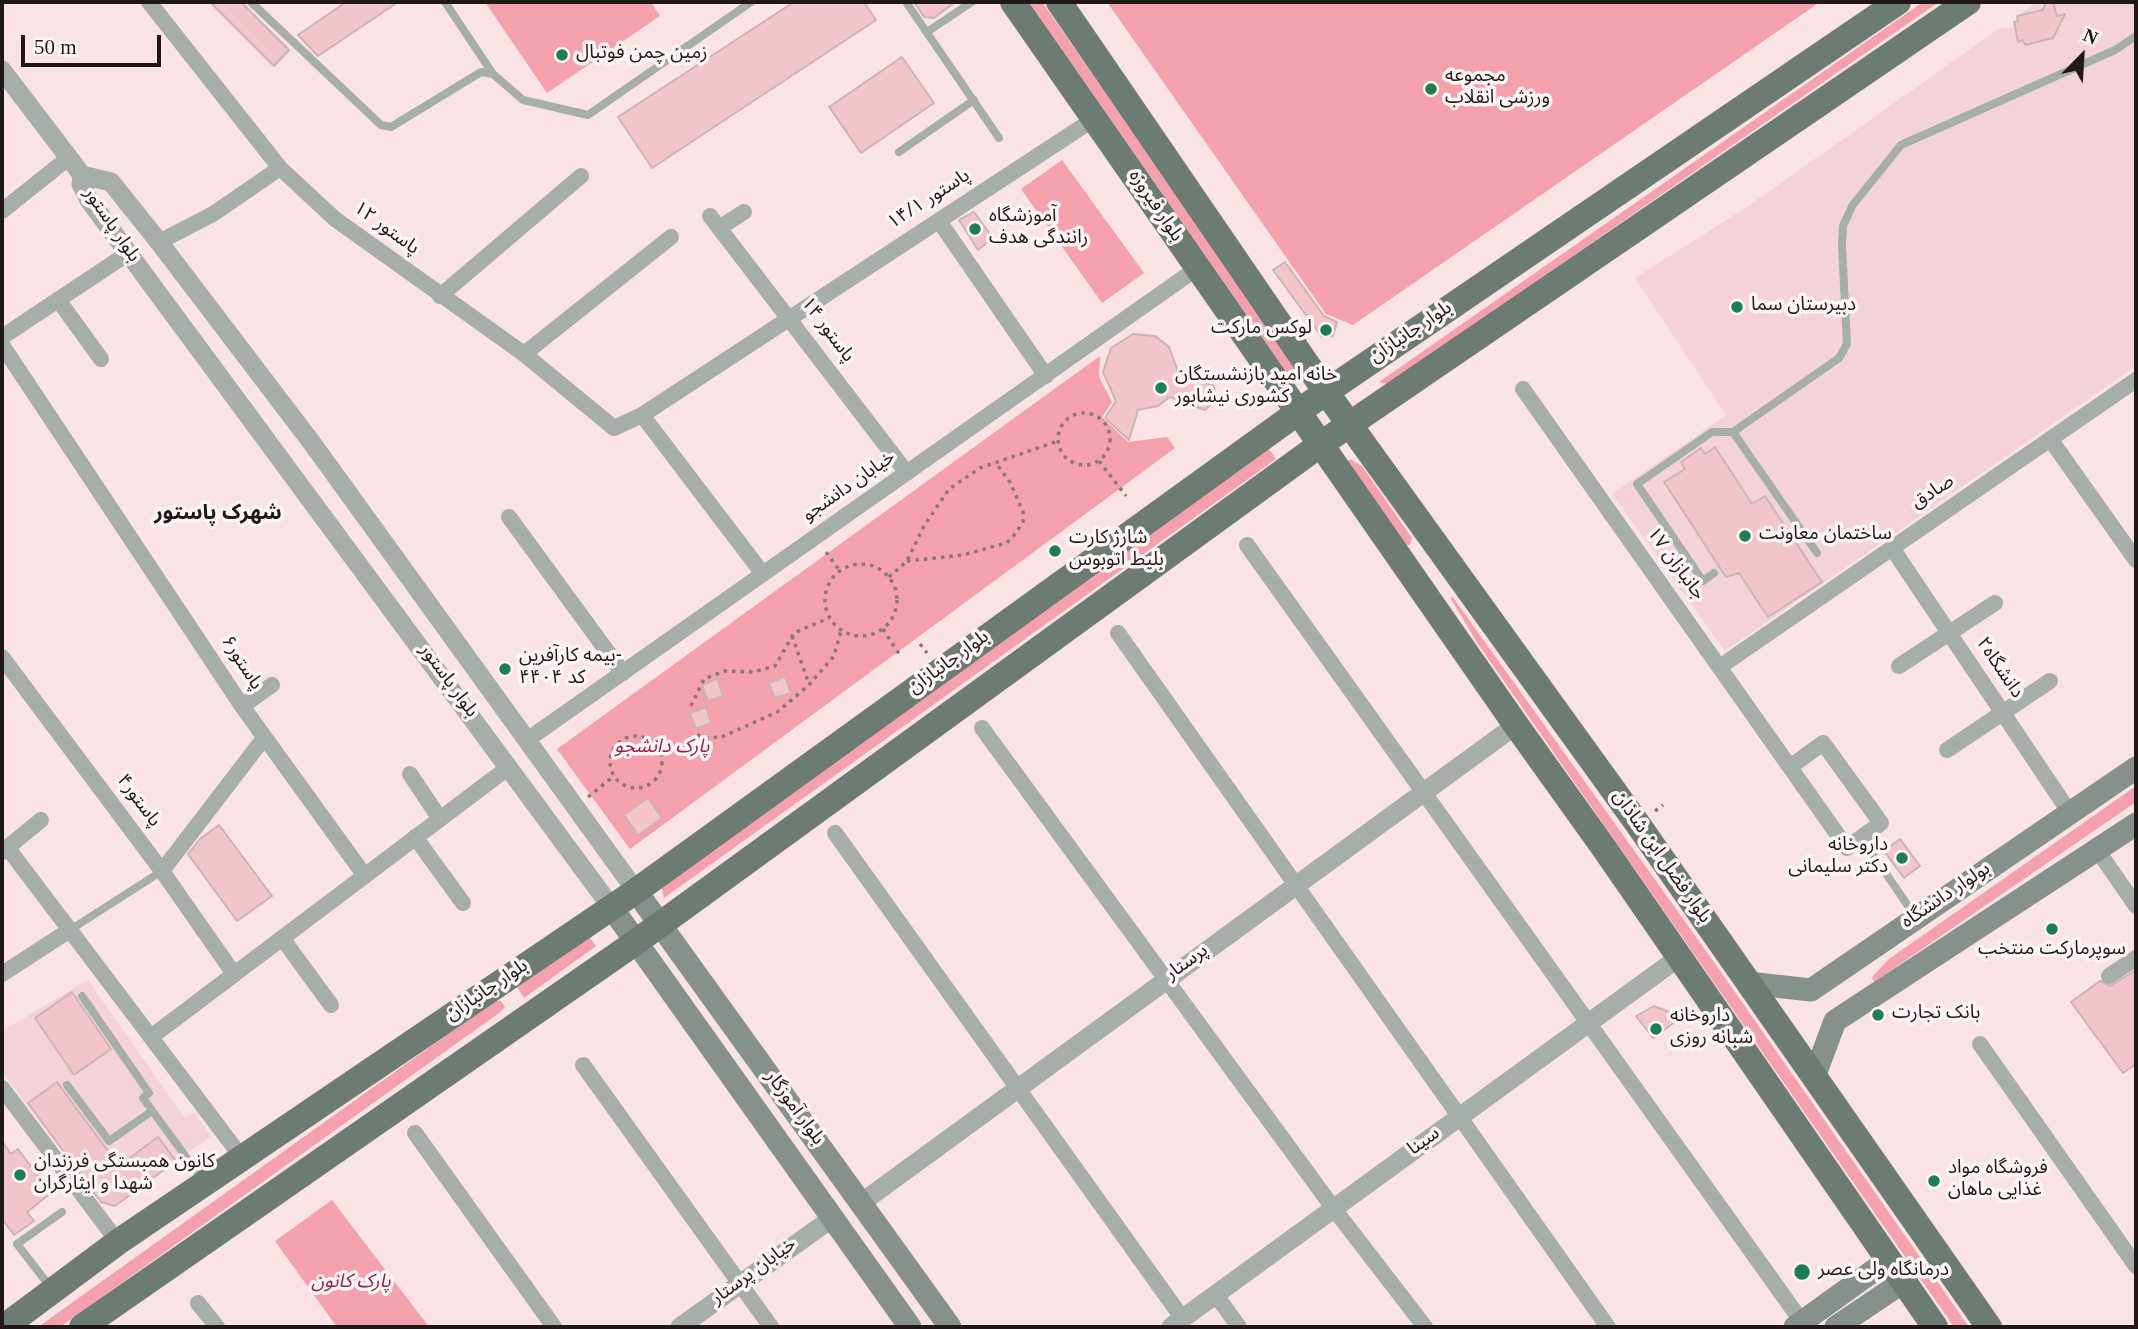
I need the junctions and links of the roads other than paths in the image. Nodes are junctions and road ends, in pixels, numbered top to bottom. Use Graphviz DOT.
graph roads {
  1 [pos="149,2"];
  2 [pos="251,2"];
  3 [pos="445,2"];
  4 [pos="751,2"];
  5 [pos="906,2"];
  6 [pos="972,2"];
  7 [pos="1013,2"];
  8 [pos="1059,2"];
  9 [pos="1898,2"];
  10 [pos="1968,2"];
  11 [pos="927,32"];
  12 [pos="2136,36"];
  13 [pos="2,70"];
  14 [pos="493,74"];
  15 [pos="974,100"];
  16 [pos="1094,120"];
  17 [pos="999,138"];
  18 [pos="899,152"];
  19 [pos="67,159"];
  20 [pos="280,168"];
  21 [pos="82,175"];
  22 [pos="581,176"];
  23 [pos="2,211"];
  24 [pos="744,212"];
  25 [pos="939,221"];
  26 [pos="671,237"];
  27 [pos="159,242"];
  28 [pos="127,254"];
  29 [pos="1196,269"];
  30 [pos="440,296"];
  31 [pos="59,301"];
  32 [pos="790,318"];
  33 [pos="2,337"];
  34 [pos="2,345"];
  35 [pos="524,354"];
  36 [pos="101,359"];
  37 [pos="1046,376"];
  38 [pos="2136,380"];
  39 [pos="1523,389"];
  40 [pos="1326,392"];
  41 [pos="1299,411"];
  42 [pos="642,415"];
  43 [pos="1350,425"];
  44 [pos="1733,432"];
  45 [pos="2050,439"];
  46 [pos="1321,444"];
  47 [pos="907,473"];
  48 [pos="509,517"];
  49 [pos="1432,535"];
  50 [pos="1247,545"];
  51 [pos="1892,548"];
  52 [pos="1818,553"];
  53 [pos="1402,557"];
  54 [pos="2136,560"];
  55 [pos="1714,573"];
  56 [pos="763,574"];
  57 [pos="1995,603"];
  58 [pos="429,607"];
  59 [pos="405,624"];
  60 [pos="1948,632"];
  61 [pos="1118,634"];
  62 [pos="4,663"];
  63 [pos="1720,666"];
  64 [pos="1899,666"];
  65 [pos="623,673"];
  66 [pos="2050,681"];
  67 [pos="272,685"];
  68 [pos="242,706"];
  69 [pos="2003,713"];
  70 [pos="1516,725"];
  71 [pos="982,728"];
  72 [pos="264,737"];
  73 [pos="527,740"];
  74 [pos="1947,750"];
  75 [pos="509,767"];
  76 [pos="1790,767"];
  77 [pos="2136,768"];
  78 [pos="410,774"];
  79 [pos="1424,792"];
  80 [pos="2070,813"];
  81 [pos="440,819"];
  82 [pos="41,820"];
  83 [pos="2136,824"];
  84 [pos="835,834"];
  85 [pos="415,837"];
  86 [pos="1861,837"];
  87 [pos="5,850"];
  88 [pos="2098,851"];
  89 [pos="162,870"];
  90 [pos="365,876"];
  91 [pos="1296,886"];
  92 [pos="636,891"];
  93 [pos="463,904"];
  94 [pos="2136,906"];
  95 [pos="612,908"];
  96 [pos="1916,918"];
  97 [pos="660,925"];
  98 [pos="70,930"];
  99 [pos="282,938"];
  100 [pos="636,942"];
  101 [pos="1678,958"];
  102 [pos="2136,958"];
  103 [pos="2,974"];
  104 [pos="234,974"];
  105 [pos="2109,976"];
  106 [pos="1165,981"];
  107 [pos="1748,984"];
  108 [pos="494,988"];
  109 [pos="82,996"];
  110 [pos="331,1005"];
  111 [pos="519,1023"];
  112 [pos="1589,1024"];
  113 [pos="151,1037"];
  114 [pos="1980,1044"];
  115 [pos="583,1065"];
  116 [pos="1814,1077"];
  117 [pos="67,1085"];
  118 [pos="2,1088"];
  119 [pos="1019,1088"];
  120 [pos="152,1111"];
  121 [pos="1460,1118"];
  122 [pos="415,1133"];
  123 [pos="243,1159"];
  124 [pos="206,1184"];
  125 [pos="861,1203"];
  126 [pos="1334,1209"];
  127 [pos="62,1212"];
  128 [pos="831,1219"];
  129 [pos="118,1242"];
  130 [pos="1887,1261"];
  131 [pos="2136,1266"];
  132 [pos="1903,1282"];
  133 [pos="740,1284"];
  134 [pos="53,1291"];
  135 [pos="1216,1295"];
  136 [pos="198,1303"];
  137 [pos="1821,1309"];
  138 [pos="1177,1323"];
  139 [pos="1799,1325"];
  140 [pos="4,1327"];
  141 [pos="82,1327"];
  142 [pos="217,1327"];
  143 [pos="554,1327"];
  144 [pos="680,1327"];
  145 [pos="771,1327"];
  146 [pos="910,1327"];
  147 [pos="950,1327"];
  148 [pos="1239,1327"];
  149 [pos="1425,1327"];
  150 [pos="1608,1327"];
  151 [pos="1835,1327"];
  152 [pos="1935,1327"];
  153 [pos="1989,1327"];
  1 -- 20 [label="street, ۱۲ پاستور"];
  2 -- 14 [label="lane"];
  3 -- 14 [label="lane"];
  4 -- 14 [label="lane"];
  5 -- 11 [label="lane"];
  6 -- 11 [label="lane"];
  7 -- 16 [label="main road, بلوار فیروزه"];
  8 -- 40 [label="main road, بلوار فیروزه"];
  9 -- 40 [label="main road, بلوار جانبازان"];
  10 -- 43 [label="main road, بلوار جانبازان"];
  11 -- 15 [label="lane"];
  12 -- 44 [label="lane"];
  13 -- 19 [label="street"];
  15 -- 17 [label="lane"];
  15 -- 18 [label="lane"];
  16 -- 25 [label="street, پاستور ۱۴/۱"];
  16 -- 29 [label="main road, بلوار فیروزه"];
  19 -- 21 [label="street"];
  19 -- 23 [label="street"];
  20 -- 27 [label="street"];
  20 -- 30 [label="street, ۱۲ پاستور"];
  21 -- 27 [label="street, بلوار پاستور"];
  21 -- 28 [label="street, بلوار پاستور"];
  22 -- 30 [label="street"];
  24 -- 32 [label="street, پاستور ۱۴"];
  25 -- 32 [label="street, پاستور ۱۴/۱"];
  25 -- 37 [label="street"];
  26 -- 35 [label="street"];
  27 -- 58 [label="street, بلوار پاستور"];
  28 -- 31 [label="street"];
  28 -- 59 [label="street, بلوار پاستور"];
  29 -- 37 [label="street, خیابان دانشجو"];
  29 -- 41 [label="main road, بلوار فیروزه"];
  30 -- 35 [label="street, ۱۲ پاستور"];
  31 -- 33 [label="street"];
  31 -- 36 [label="street"];
  32 -- 42 [label="street, پاستور ۱۴/۱"];
  32 -- 47 [label="street, پاستور ۱۴"];
  34 -- 68 [label="street, پاستور۶"];
  35 -- 42 [label="street, ۱۲ پاستور"];
  37 -- 47 [label="street, خیابان دانشجو"];
  38 -- 45 [label="street, صادق"];
  39 -- 63 [label="street, جانبازان ۱۷"];
  40 -- 41 [label="main road, بلوار جانبازان"];
  40 -- 43 [label="main road, بلوار فضل ابن شاذان"];
  41 -- 46 [label="main road, بلوار فضل ابن شاذان"];
  41 -- 92 [label="main road, بلوار جانبازان"];
  42 -- 56 [label="street"];
  43 -- 46 [label="main road, بلوار جانبازان"];
  43 -- 49 [label="main road, بلوار فضل ابن شاذان"];
  44 -- 52 [label="lane"];
  44 -- 55 [label="lane"];
  45 -- 51 [label="street, صادق"];
  45 -- 54 [label="street"];
  46 -- 53 [label="main road, بلوار فضل ابن شاذان"];
  46 -- 97 [label="main road, بلوار جانبازان"];
  47 -- 56 [label="street, خیابان دانشجو"];
  48 -- 65 [label="street"];
  49 -- 53 [label="main road"];
  49 -- 107 [label="main road, بلوار فضل ابن شاذان"];
  50 -- 79 [label="street"];
  51 -- 60 [label="street, دانشگاه۲"];
  51 -- 63 [label="street, صادق"];
  53 -- 70 [label="main road, بلوار فضل ابن شاذان"];
  56 -- 65 [label="street, خیابان دانشجو"];
  57 -- 60 [label="street"];
  58 -- 59 [label="street"];
  58 -- 73 [label="street, بلوار پاستور"];
  59 -- 75 [label="street, بلوار پاستور"];
  60 -- 64 [label="street"];
  60 -- 69 [label="street, دانشگاه۲"];
  61 -- 91 [label="street"];
  62 -- 89 [label="street, پاستور۴"];
  63 -- 76 [label="street, جانبازان ۱۷"];
  65 -- 73 [label="street, خیابان دانشجو"];
  66 -- 69 [label="street"];
  67 -- 68 [label="street"];
  68 -- 72 [label="street, پاستور۶"];
  69 -- 74 [label="street"];
  69 -- 80 [label="street, دانشگاه۲"];
  70 -- 79 [label="street, پرستار"];
  70 -- 101 [label="main road, بلوار فضل ابن شاذان"];
  71 -- 106 [label="street"];
  72 -- 89 [label="street"];
  72 -- 90 [label="street, پاستور۶"];
  73 -- 92 [label="street, بلوار پاستور"];
  75 -- 81 [label="street"];
  75 -- 95 [label="street, بلوار پاستور"];
  76 -- 86 [label="street, جانبازان ۱۷"];
  76 -- 86 [label="street"];
  77 -- 80 [label="main road, بولوار دانشگاه"];
  78 -- 81 [label="street"];
  79 -- 91 [label="street, پرستار"];
  79 -- 112 [label="street"];
  80 -- 96 [label="main road, بولوار دانشگاه"];
  81 -- 85 [label="street"];
  82 -- 87 [label="street"];
  83 -- 88 [label="main road"];
  84 -- 119 [label="street"];
  85 -- 90 [label="street"];
  85 -- 93 [label="street"];
  86 -- 96 [label="lane"];
  87 -- 98 [label="street"];
  88 -- 94 [label="street"];
  88 -- 116 [label="main road"];
  89 -- 98 [label="lane"];
  89 -- 104 [label="street, پاستور۴"];
  90 -- 99 [label="street"];
  91 -- 106 [label="street, پرستار"];
  91 -- 121 [label="street"];
  92 -- 95 [label="main road, بلوار جانبازان"];
  92 -- 97 [label="main road, بلوار آموزگار"];
  95 -- 100 [label="main road, بلوار آموزگار"];
  95 -- 108 [label="main road, بلوار جانبازان"];
  96 -- 107 [label="main road, بولوار دانشگاه"];
  97 -- 100 [label="main road, بلوار جانبازان"];
  97 -- 125 [label="main road, بلوار آموزگار"];
  98 -- 103 [label="street"];
  98 -- 113 [label="street"];
  99 -- 104 [label="street"];
  99 -- 110 [label="street"];
  100 -- 111 [label="main road, بلوار جانبازان"];
  100 -- 128 [label="main road, بلوار آموزگار"];
  101 -- 112 [label="street, سینا"];
  101 -- 130 [label="main road, بلوار فضل ابن شاذان"];
  102 -- 105 [label="street"];
  104 -- 113 [label="street"];
  106 -- 119 [label="street, پرستار"];
  106 -- 126 [label="street"];
  107 -- 116 [label="main road, بلوار فضل ابن شاذان"];
  108 -- 111 [label="main road"];
  108 -- 123 [label="main road, بلوار جانبازان"];
  109 -- 120 [label="lane"];
  111 -- 141 [label="main road, بلوار جانبازان"];
  112 -- 121 [label="street, سینا"];
  112 -- 139 [label="street"];
  113 -- 123 [label="street"];
  114 -- 131 [label="street"];
  115 -- 133 [label="street"];
  116 -- 153 [label="main road, بلوار فضل ابن شاذان"];
  117 -- 120 [label="lane"];
  118 -- 129 [label="street"];
  119 -- 125 [label="street, پرستار"];
  119 -- 138 [label="street"];
  120 -- 124 [label="lane"];
  121 -- 126 [label="street, سینا"];
  121 -- 150 [label="street"];
  122 -- 143 [label="street"];
  123 -- 124 [label="main road, بلوار جانبازان"];
  124 -- 129 [label="main road, بلوار جانبازان"];
  125 -- 147 [label="main road, بلوار آموزگار"];
  126 -- 135 [label="street, سینا"];
  126 -- 149 [label="street"];
  127 -- 134 [label="lane"];
  128 -- 133 [label="street, خیابان پرستار"];
  128 -- 146 [label="main road, بلوار آموزگار"];
  129 -- 134 [label="main road, بلوار جانبازان"];
  130 -- 132 [label="main road, بلوار فضل ابن شاذان"];
  130 -- 137 [label="main road"];
  132 -- 151 [label="main road"];
  132 -- 152 [label="main road, بلوار فضل ابن شاذان"];
  133 -- 144 [label="street, خیابان پرستار"];
  133 -- 145 [label="street"];
  134 -- 140 [label="main road, بلوار جانبازان"];
  135 -- 138 [label="street, سینا"];
  135 -- 148 [label="street"];
  136 -- 142 [label="street"];
  137 -- 139 [label="main road"];
  137 -- 151 [label="main road"];
}
